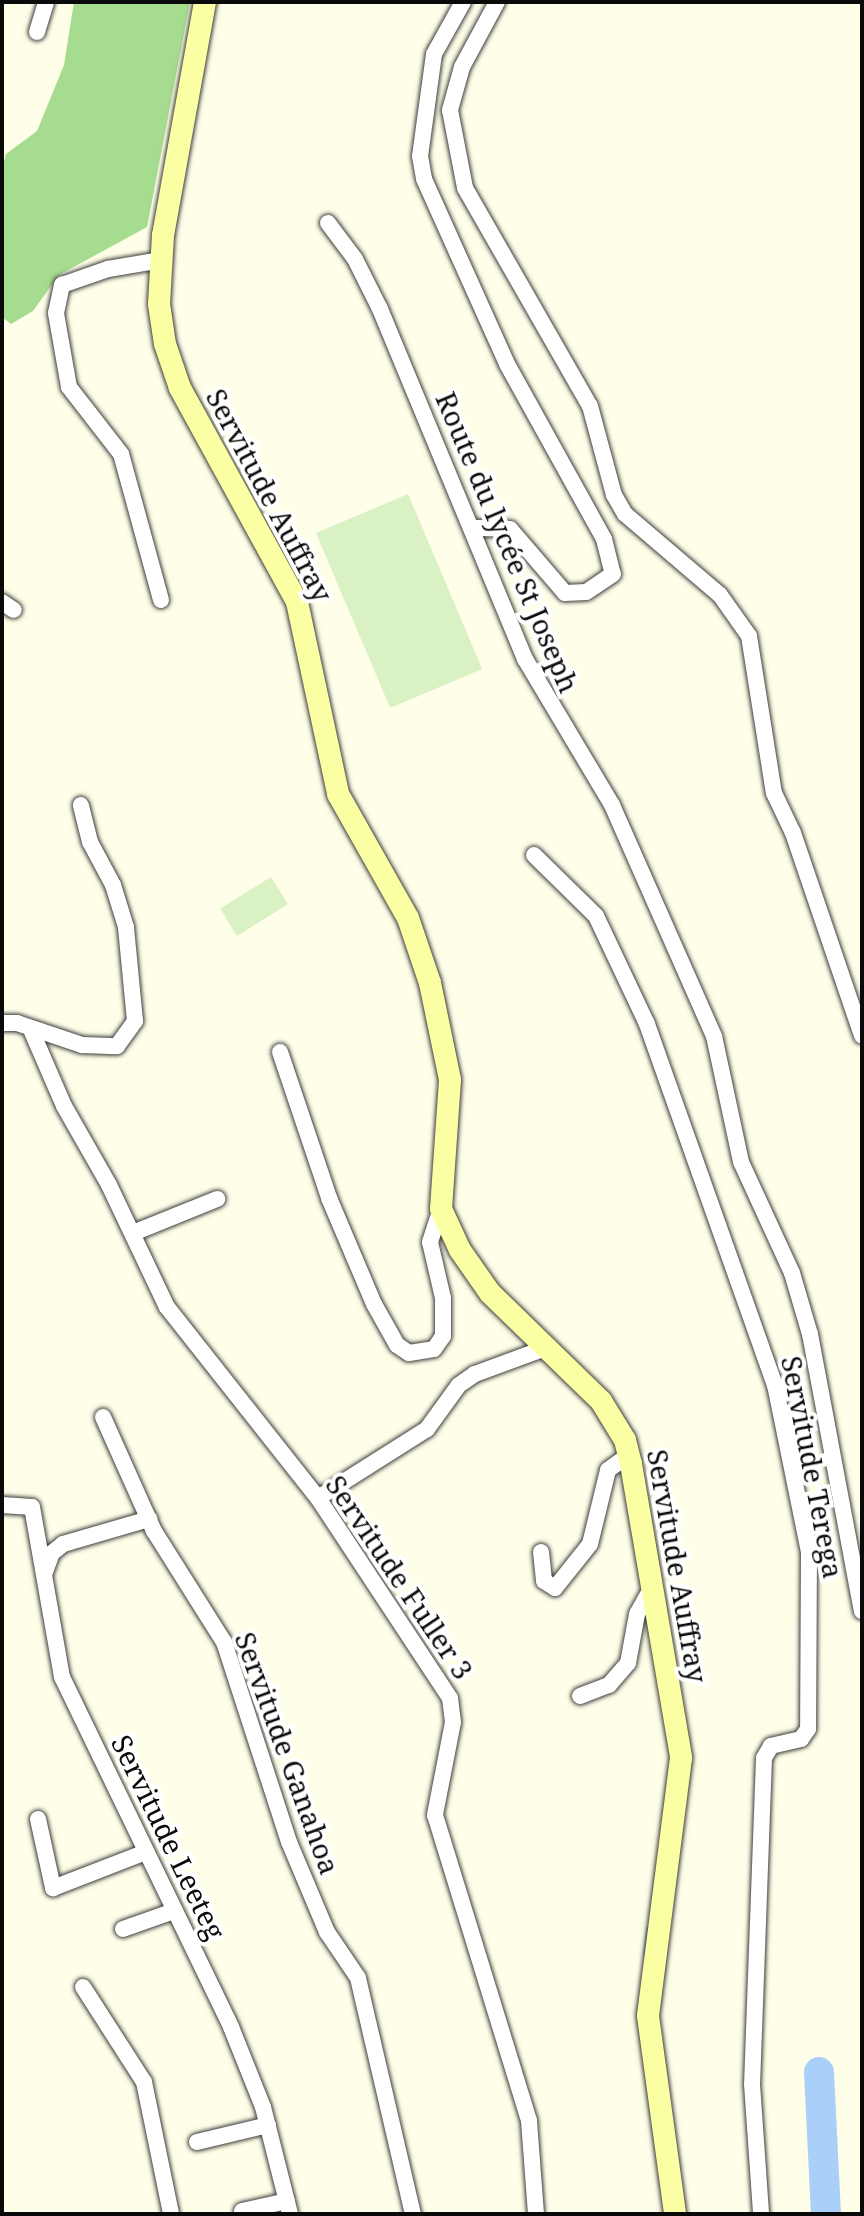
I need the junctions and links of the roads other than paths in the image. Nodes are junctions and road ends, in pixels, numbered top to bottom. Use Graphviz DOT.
graph roads {
  1 [pos="46,2"];
  2 [pos="205,2"];
  3 [pos="463,2"];
  4 [pos="497,2"];
  5 [pos="37,32"];
  6 [pos="328,223"];
  7 [pos="161,260"];
  8 [pos="472,528"];
  9 [pos="161,600"];
  10 [pos="81,805"];
  11 [pos="534,855"];
  12 [pos="2,1023"];
  13 [pos="32,1032"];
  14 [pos="862,1036"];
  15 [pos="280,1052"];
  16 [pos="217,1199"];
  17 [pos="441,1209"];
  18 [pos="133,1233"];
  19 [pos="548,1347"];
  20 [pos="103,1417"];
  21 [pos="629,1455"];
  22 [pos="318,1498"];
  23 [pos="2,1505"];
  24 [pos="149,1519"];
  25 [pos="541,1552"];
  26 [pos="45,1572"];
  27 [pos="650,1591"];
  28 [pos="862,1611"];
  29 [pos="580,1696"];
  30 [pos="38,1819"];
  31 [pos="146,1852"];
  32 [pos="174,1911"];
  33 [pos="123,1929"];
  34 [pos="83,1987"];
  35 [pos="268,2125"];
  36 [pos="197,2142"];
  37 [pos="288,2208"];
  38 [pos="242,2211"];
  39 [pos="171,2214"];
  40 [pos="413,2214"];
  41 [pos="536,2214"];
  42 [pos="675,2214"];
  43 [pos="761,2214"];
  1 -- 5 [label="street"];
  2 -- 7 [label="street, Servitude Auffray"];
  3 -- 8 [label="street"];
  4 -- 14 [label="street"];
  6 -- 8 [label="street, Route du lycée St Joseph"];
  7 -- 9 [label="street"];
  7 -- 17 [label="street, Servitude Auffray"];
  8 -- 28 [label="street, Route du lycée St Joseph"];
  10 -- 13 [label="street"];
  11 -- 43 [label="street, Servitude Terega"];
  12 -- 13 [label="street"];
  13 -- 18 [label="street, Servitude Fuller 3"];
  15 -- 17 [label="street"];
  16 -- 18 [label="street"];
  17 -- 19 [label="street, Servitude Auffray"];
  18 -- 22 [label="street, Servitude Fuller 3"];
  19 -- 21 [label="street, Servitude Auffray"];
  19 -- 22 [label="street"];
  20 -- 24 [label="street, Servitude Ganahoa"];
  21 -- 25 [label="street"];
  21 -- 27 [label="street, Servitude Auffray"];
  22 -- 41 [label="street, Servitude Fuller 3"];
  23 -- 26 [label="street, Servitude Leeteg"];
  24 -- 26 [label="street"];
  24 -- 40 [label="street, Servitude Ganahoa"];
  26 -- 31 [label="street, Servitude Leeteg"];
  27 -- 29 [label="street"];
  27 -- 42 [label="street, Servitude Auffray"];
  30 -- 31 [label="street"];
  31 -- 32 [label="street, Servitude Leeteg"];
  32 -- 33 [label="street"];
  32 -- 35 [label="street, Servitude Leeteg"];
  34 -- 39 [label="street"];
  35 -- 36 [label="street"];
  35 -- 37 [label="street, Servitude Leeteg"];
  37 -- 38 [label="street"];
}
